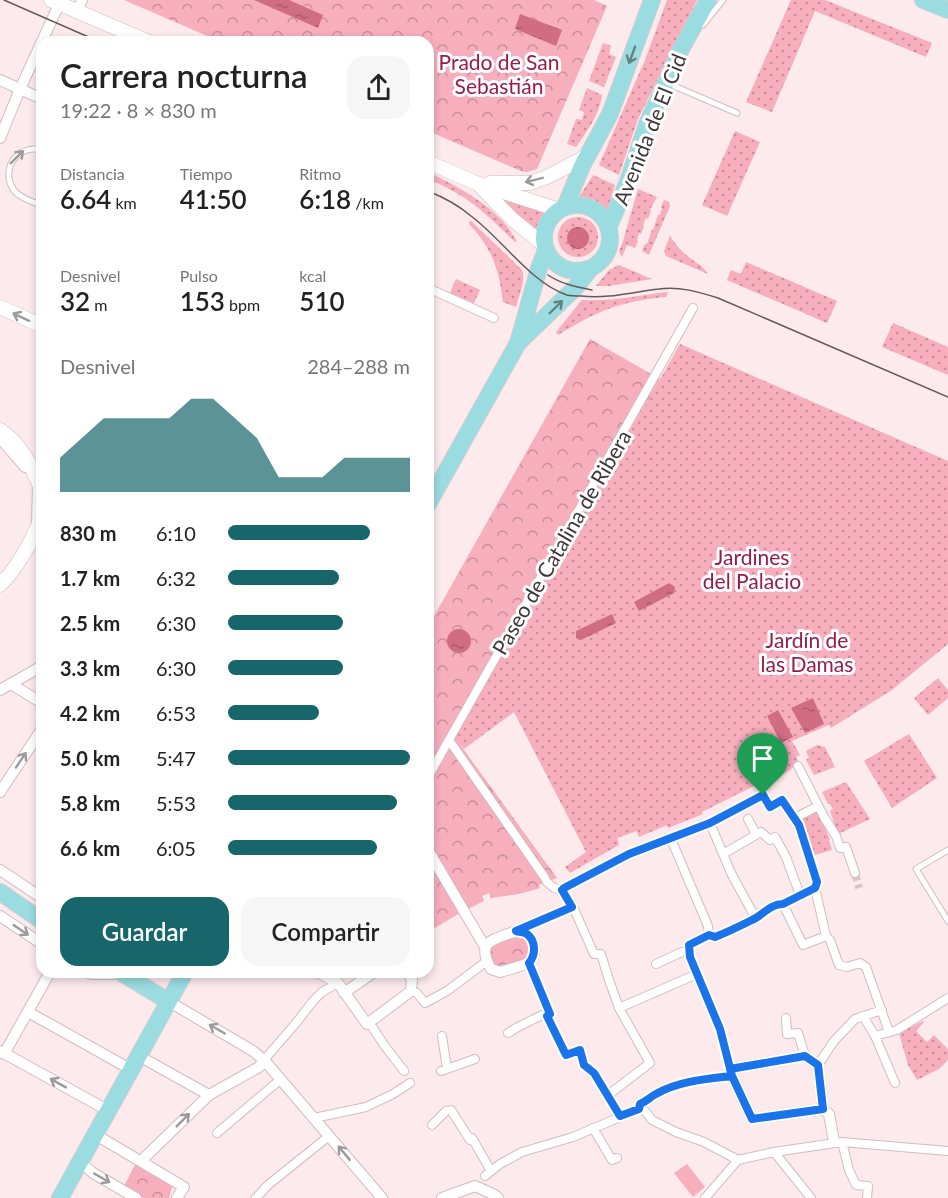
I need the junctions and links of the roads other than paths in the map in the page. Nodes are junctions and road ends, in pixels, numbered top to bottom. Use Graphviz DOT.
graph roads {
  1 [pos="652,0"];
  2 [pos="708,0"];
  3 [pos="723,0"];
  4 [pos="923,0"];
  5 [pos="57,1"];
  6 [pos="80,6"];
  7 [pos="948,10"];
  8 [pos="45,36"];
  9 [pos="137,36"];
  10 [pos="680,51"];
  11 [pos="36,55"];
  12 [pos="0,80"];
  13 [pos="666,83"];
  14 [pos="20,89"];
  15 [pos="36,96"];
  16 [pos="737,113"];
  17 [pos="0,138"];
  18 [pos="36,149"];
  19 [pos="587,156"];
  20 [pos="434,165"];
  21 [pos="476,183"];
  22 [pos="36,203"];
  23 [pos="562,208"];
  24 [pos="609,226"];
  25 [pos="545,248"];
  26 [pos="590,269"];
  27 [pos="434,291"];
  28 [pos="0,307"];
  29 [pos="693,308"];
  30 [pos="494,318"];
  31 [pos="36,323"];
  32 [pos="518,343"];
  33 [pos="0,430"];
  34 [pos="0,438"];
  35 [pos="36,476"];
  36 [pos="434,480"];
  37 [pos="36,482"];
  38 [pos="36,528"];
  39 [pos="36,532"];
  40 [pos="0,580"];
  41 [pos="0,585"];
  42 [pos="36,669"];
  43 [pos="11,684"];
  44 [pos="0,690"];
  45 [pos="36,699"];
  46 [pos="36,738"];
  47 [pos="449,740"];
  48 [pos="434,766"];
  49 [pos="798,766"];
  50 [pos="0,792"];
  51 [pos="818,806"];
  52 [pos="795,818"];
  53 [pos="748,819"];
  54 [pos="710,823"];
  55 [pos="756,834"];
  56 [pos="671,839"];
  57 [pos="948,850"];
  58 [pos="723,854"];
  59 [pos="434,860"];
  60 [pos="0,870"];
  61 [pos="855,873"];
  62 [pos="815,888"];
  63 [pos="562,890"];
  64 [pos="0,892"];
  65 [pos="36,894"];
  66 [pos="801,895"];
  67 [pos="783,904"];
  68 [pos="573,908"];
  69 [pos="0,916"];
  70 [pos="36,917"];
  71 [pos="756,919"];
  72 [pos="948,921"];
  73 [pos="516,931"];
  74 [pos="709,935"];
  75 [pos="826,936"];
  76 [pos="36,940"];
  77 [pos="485,947"];
  78 [pos="686,955"];
  79 [pos="486,961"];
  80 [pos="529,963"];
  81 [pos="656,964"];
  82 [pos="697,974"];
  83 [pos="47,978"];
  84 [pos="130,978"];
  85 [pos="181,978"];
  86 [pos="328,978"];
  87 [pos="365,978"];
  88 [pos="411,978"];
  89 [pos="338,983"];
  90 [pos="411,992"];
  91 [pos="344,993"];
  92 [pos="948,998"];
  93 [pos="168,1001"];
  94 [pos="619,1008"];
  95 [pos="882,1010"];
  96 [pos="28,1012"];
  97 [pos="547,1016"];
  98 [pos="786,1018"];
  99 [pos="859,1018"];
  100 [pos="369,1022"];
  101 [pos="893,1031"];
  102 [pos="508,1034"];
  103 [pos="442,1036"];
  104 [pos="875,1036"];
  105 [pos="2,1053"];
  106 [pos="805,1056"];
  107 [pos="475,1059"];
  108 [pos="264,1060"];
  109 [pos="135,1063"];
  110 [pos="818,1065"];
  111 [pos="404,1071"];
  112 [pos="731,1073"];
  113 [pos="281,1079"];
  114 [pos="411,1083"];
  115 [pos="895,1083"];
  116 [pos="209,1095"];
  117 [pos="608,1095"];
  118 [pos="639,1109"];
  119 [pos="823,1109"];
  120 [pos="109,1112"];
  121 [pos="620,1116"];
  122 [pos="314,1118"];
  123 [pos="432,1125"];
  124 [pos="593,1128"];
  125 [pos="217,1133"];
  126 [pos="96,1135"];
  127 [pos="329,1136"];
  128 [pos="838,1142"];
  129 [pos="948,1151"];
  130 [pos="774,1152"];
  131 [pos="617,1158"];
  132 [pos="738,1160"];
  133 [pos="141,1161"];
  134 [pos="80,1162"];
  135 [pos="496,1197"];
  136 [pos="60,1198"];
  137 [pos="136,1198"];
  138 [pos="177,1198"];
  139 [pos="256,1198"];
  140 [pos="381,1198"];
  141 [pos="442,1198"];
  142 [pos="705,1198"];
  143 [pos="811,1198"];
  144 [pos="867,1198"];
  1 -- 19 [label="main road, Avenida de El Cid, one-way"];
  2 -- 10 [label="main road, Avenida de El Cid"];
  3 -- 10 [label="lane"];
  4 -- 7 [label="main road"];
  5 -- 6 [label="street"];
  5 -- 8 [label="street"];
  6 -- 9 [label="street"];
  10 -- 13 [label="main road, Avenida de El Cid"];
  11 -- 14 [label="street"];
  12 -- 14 [label="street"];
  13 -- 16 [label="lane"];
  13 -- 24 [label="main road, Avenida de El Cid"];
  14 -- 15 [label="street"];
  14 -- 17 [label="street"];
  22 -- 18 [label="lane, one-way"];
  19 -- 21 [label="street, one-way"];
  19 -- 23 [label="main road, Avenida de El Cid"];
  20 -- 21 [label="street"];
  21 -- 23 [label="street"];
  21 -- 25 [label="street"];
  23 -- 24 [label="main road"];
  23 -- 25 [label="main road"];
  24 -- 26 [label="main road"];
  25 -- 26 [label="main road"];
  25 -- 32 [label="main road"];
  32 -- 26 [label="main road, one-way"];
  27 -- 30 [label="street"];
  31 -- 28 [label="street, one-way"];
  29 -- 47 [label="street, Paseo de Catalina de Ribera"];
  32 -- 36 [label="main road"];
  33 -- 35 [label="street"];
  34 -- 37 [label="street"];
  38 -- 40 [label="street"];
  39 -- 41 [label="street"];
  42 -- 43 [label="street"];
  43 -- 44 [label="street"];
  43 -- 45 [label="street"];
  50 -- 46 [label="street, one-way"];
  47 -- 48 [label="street, Paseo de Catalina de Ribera"];
  47 -- 63 [label="street"];
  49 -- 51 [label="street"];
  51 -- 52 [label="street"];
  51 -- 61 [label="street"];
  52 -- 54 [label="street"];
  52 -- 62 [label="street"];
  53 -- 55 [label="street"];
  54 -- 56 [label="street"];
  54 -- 58 [label="street"];
  55 -- 58 [label="street"];
  55 -- 66 [label="street"];
  56 -- 63 [label="street"];
  56 -- 74 [label="street"];
  57 -- 72 [label="lane"];
  58 -- 71 [label="street"];
  59 -- 77 [label="street"];
  60 -- 65 [label="street"];
  62 -- 66 [label="street"];
  62 -- 75 [label="street"];
  63 -- 68 [label="street"];
  64 -- 70 [label="main road"];
  66 -- 67 [label="street"];
  67 -- 71 [label="street"];
  67 -- 75 [label="street"];
  68 -- 73 [label="street"];
  68 -- 94 [label="street"];
  69 -- 76 [label="street, one-way"];
  71 -- 74 [label="street"];
  73 -- 77 [label="street"];
  73 -- 80 [label="street"];
  74 -- 78 [label="street"];
  75 -- 95 [label="street"];
  77 -- 79 [label="street"];
  78 -- 81 [label="street"];
  78 -- 82 [label="street"];
  79 -- 80 [label="street"];
  79 -- 90 [label="street"];
  80 -- 97 [label="street"];
  82 -- 94 [label="street"];
  82 -- 112 [label="street"];
  83 -- 96 [label="street"];
  84 -- 93 [label="main road"];
  85 -- 93 [label="main road"];
  86 -- 89 [label="street"];
  87 -- 91 [label="street"];
  88 -- 90 [label="street"];
  89 -- 91 [label="street"];
  89 -- 108 [label="street"];
  90 -- 100 [label="street"];
  91 -- 100 [label="street"];
  92 -- 101 [label="street"];
  108 -- 93 [label="street, one-way"];
  93 -- 109 [label="main road"];
  94 -- 117 [label="street"];
  95 -- 99 [label="street"];
  95 -- 101 [label="street"];
  96 -- 105 [label="street"];
  96 -- 109 [label="street"];
  97 -- 102 [label="street"];
  97 -- 117 [label="street"];
  98 -- 106 [label="street"];
  99 -- 104 [label="street"];
  99 -- 110 [label="street"];
  100 -- 111 [label="street"];
  101 -- 104 [label="street"];
  103 -- 107 [label="street"];
  104 -- 115 [label="street"];
  120 -- 105 [label="street, one-way"];
  106 -- 110 [label="street"];
  106 -- 112 [label="street"];
  108 -- 113 [label="street"];
  108 -- 116 [label="street"];
  109 -- 116 [label="street"];
  109 -- 120 [label="main road"];
  110 -- 119 [label="street"];
  112 -- 118 [label="street"];
  112 -- 119 [label="street"];
  113 -- 122 [label="street"];
  113 -- 125 [label="street"];
  114 -- 122 [label="street"];
  133 -- 116 [label="street, one-way"];
  117 -- 121 [label="street"];
  118 -- 121 [label="street"];
  118 -- 132 [label="street"];
  119 -- 128 [label="street"];
  120 -- 126 [label="main road"];
  121 -- 124 [label="street"];
  122 -- 127 [label="street"];
  123 -- 124 [label="street"];
  124 -- 131 [label="street"];
  126 -- 133 [label="street"];
  126 -- 134 [label="main road"];
  127 -- 139 [label="street"];
  140 -- 127 [label="street, one-way"];
  128 -- 129 [label="street"];
  128 -- 130 [label="street"];
  128 -- 144 [label="street"];
  130 -- 132 [label="street"];
  130 -- 143 [label="street"];
  132 -- 142 [label="street"];
  133 -- 138 [label="street"];
  134 -- 136 [label="main road"];
  134 -- 137 [label="street, one-way"];
  135 -- 141 [label="street"];
}
